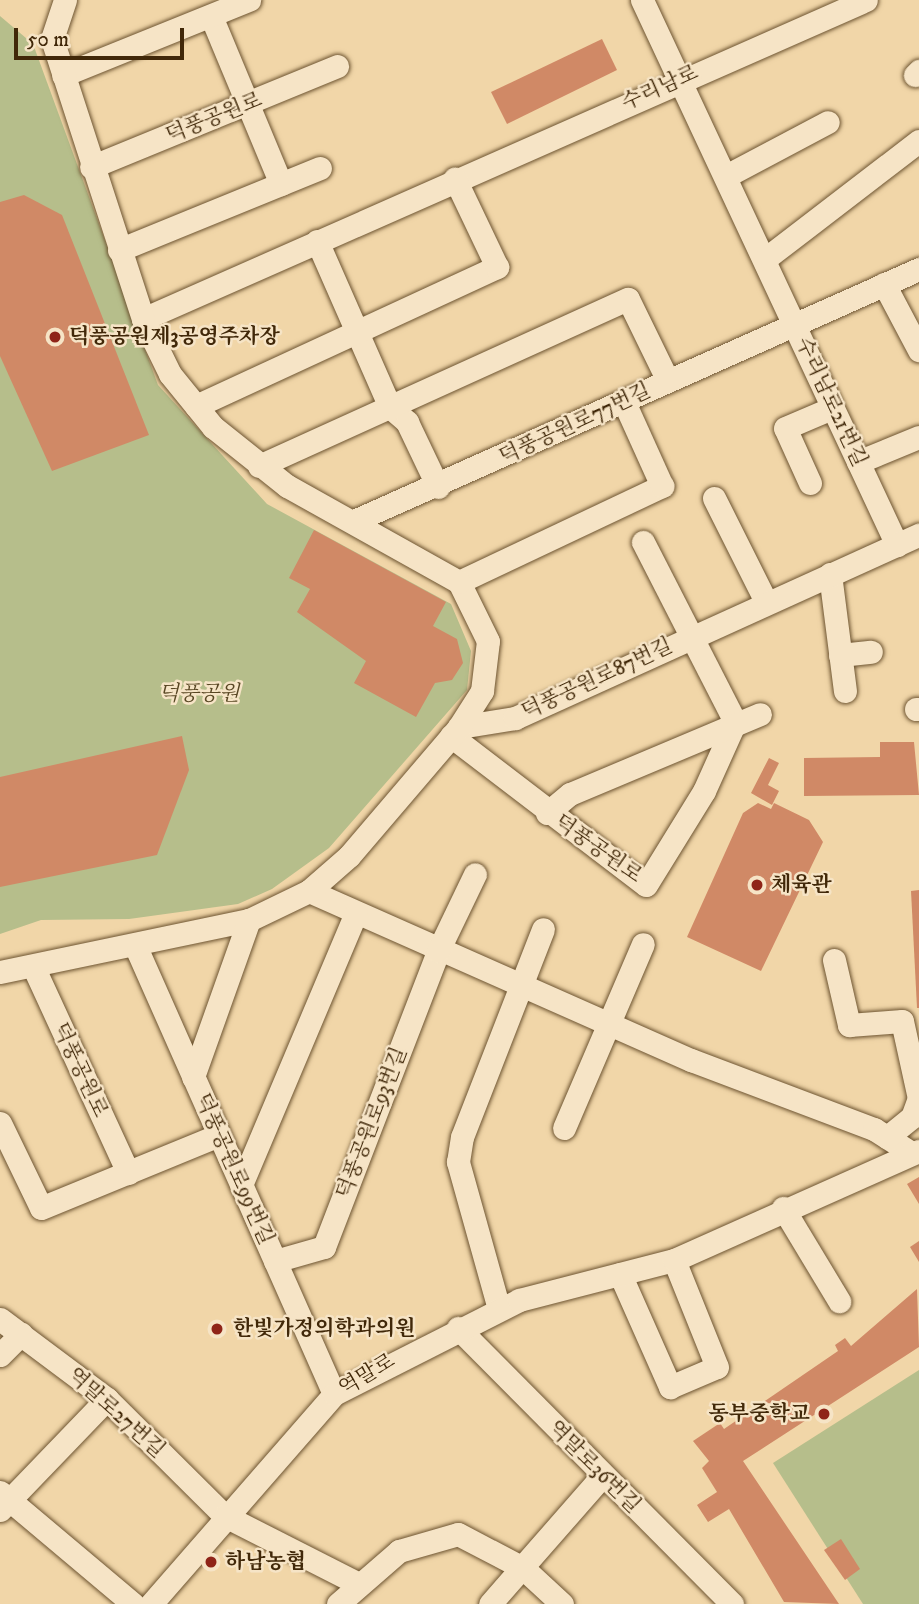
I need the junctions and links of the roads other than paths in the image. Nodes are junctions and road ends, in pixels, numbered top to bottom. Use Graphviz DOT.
graph roads {
  1 [pos="65,0"];
  2 [pos="249,0"];
  3 [pos="642,0"];
  4 [pos="866,0"];
  5 [pos="211,16"];
  6 [pos="337,66"];
  7 [pos="63,75"];
  8 [pos="682,77"];
  9 [pos="247,105"];
  10 [pos="828,122"];
  11 [pos="919,141"];
  12 [pos="91,167"];
  13 [pos="320,168"];
  14 [pos="726,176"];
  15 [pos="455,179"];
  16 [pos="281,184"];
  17 [pos="317,242"];
  18 [pos="119,250"];
  19 [pos="765,259"];
  20 [pos="919,269"];
  21 [pos="884,284"];
  22 [pos="144,319"];
  23 [pos="794,322"];
  24 [pos="356,330"];
  25 [pos="919,350"];
  26 [pos="668,381"];
  27 [pos="624,402"];
  28 [pos="196,405"];
  29 [pos="390,407"];
  30 [pos="832,408"];
  31 [pos="919,437"];
  32 [pos="858,462"];
  33 [pos="259,466"];
  34 [pos="810,483"];
  35 [pos="438,487"];
  36 [pos="713,498"];
  37 [pos="354,521"];
  38 [pos="919,535"];
  39 [pos="643,542"];
  40 [pos="897,545"];
  41 [pos="830,574"];
  42 [pos="459,582"];
  43 [pos="766,602"];
  44 [pos="693,635"];
  45 [pos="871,652"];
  46 [pos="840,655"];
  47 [pos="845,691"];
  48 [pos="760,714"];
  49 [pos="735,722"];
  50 [pos="455,732"];
  51 [pos="547,813"];
  52 [pos="475,874"];
  53 [pos="309,891"];
  54 [pos="356,913"];
  55 [pos="249,920"];
  56 [pos="543,929"];
  57 [pos="643,944"];
  58 [pos="135,945"];
  59 [pos="438,951"];
  60 [pos="834,960"];
  61 [pos="33,966"];
  62 [pos="0,972"];
  63 [pos="524,987"];
  64 [pos="605,1023"];
  65 [pos="193,1077"];
  66 [pos="0,1123"];
  67 [pos="564,1128"];
  68 [pos="219,1135"];
  69 [pos="887,1137"];
  70 [pos="914,1152"];
  71 [pos="128,1173"];
  72 [pos="241,1185"];
  73 [pos="783,1208"];
  74 [pos="674,1260"];
  75 [pos="275,1261"];
  76 [pos="620,1274"];
  77 [pos="839,1301"];
  78 [pos="499,1309"];
  79 [pos="0,1319"];
  80 [pos="458,1328"];
  81 [pos="21,1334"];
  82 [pos="0,1355"];
  83 [pos="334,1394"];
  84 [pos="107,1399"];
  85 [pos="602,1476"];
  86 [pos="3,1501"];
  87 [pos="225,1516"];
  88 [pos="523,1568"];
  89 [pos="357,1583"];
  90 [pos="133,1604"];
  91 [pos="151,1604"];
  92 [pos="338,1604"];
  93 [pos="490,1604"];
  94 [pos="562,1604"];
  95 [pos="732,1604"];
  1 -- 7 [label="street"];
  2 -- 5 [label="street"];
  3 -- 8 [label="street, 수리남로21번길"];
  4 -- 8 [label="street, 수리남로"];
  5 -- 7 [label="street"];
  5 -- 9 [label="street"];
  6 -- 9 [label="street, 덕풍공원로"];
  7 -- 12 [label="street"];
  8 -- 14 [label="street, 수리남로21번길"];
  8 -- 15 [label="street, 수리남로"];
  9 -- 12 [label="street, 덕풍공원로"];
  9 -- 16 [label="street"];
  10 -- 14 [label="street"];
  11 -- 19 [label="street"];
  12 -- 18 [label="street"];
  13 -- 16 [label="street"];
  14 -- 19 [label="street, 수리남로21번길"];
  15 -- 17 [label="street, 수리남로"];
  15 -- 24 [label="street"];
  16 -- 18 [label="street"];
  17 -- 22 [label="street, 수리남로"];
  17 -- 24 [label="street"];
  18 -- 22 [label="street"];
  19 -- 23 [label="street, 수리남로21번길"];
  20 -- 21 [label="street, 덕풍공원로77번길"];
  21 -- 23 [label="street, 덕풍공원로77번길"];
  21 -- 25 [label="street"];
  22 -- 28 [label="street"];
  23 -- 26 [label="street, 덕풍공원로77번길"];
  23 -- 30 [label="street, 수리남로21번길"];
  24 -- 28 [label="street"];
  24 -- 29 [label="street"];
  26 -- 27 [label="street, 덕풍공원로77번길"];
  26 -- 29 [label="street"];
  27 -- 35 [label="street, 덕풍공원로77번길"];
  27 -- 42 [label="street"];
  28 -- 33 [label="street"];
  29 -- 33 [label="street"];
  29 -- 35 [label="street"];
  30 -- 32 [label="street, 수리남로21번길"];
  30 -- 34 [label="street"];
  31 -- 32 [label="street"];
  32 -- 40 [label="street, 수리남로21번길"];
  33 -- 37 [label="street"];
  35 -- 37 [label="street, 덕풍공원로77번길"];
  36 -- 43 [label="street"];
  37 -- 42 [label="street"];
  38 -- 40 [label="street, 덕풍공원로87번길"];
  39 -- 44 [label="street, 덕풍공원로87번길"];
  40 -- 41 [label="street, 덕풍공원로87번길"];
  41 -- 43 [label="street, 덕풍공원로87번길"];
  41 -- 46 [label="street"];
  42 -- 50 [label="street"];
  43 -- 44 [label="street, 덕풍공원로87번길"];
  44 -- 49 [label="street, 덕풍공원로87번길"];
  44 -- 50 [label="street, 덕풍공원로87번길"];
  45 -- 46 [label="street"];
  46 -- 47 [label="street"];
  48 -- 49 [label="street"];
  49 -- 51 [label="street"];
  49 -- 51 [label="street, 덕풍공원로"];
  50 -- 51 [label="street, 덕풍공원로"];
  50 -- 53 [label="street"];
  52 -- 59 [label="street"];
  53 -- 54 [label="street"];
  53 -- 55 [label="street"];
  54 -- 59 [label="street"];
  54 -- 72 [label="street"];
  55 -- 58 [label="street"];
  55 -- 65 [label="street"];
  56 -- 63 [label="street"];
  57 -- 64 [label="street"];
  58 -- 61 [label="street"];
  58 -- 65 [label="street, 덕풍공원로99번길"];
  59 -- 63 [label="street"];
  59 -- 75 [label="street, 덕풍공원로93번길"];
  60 -- 69 [label="street"];
  61 -- 62 [label="street"];
  61 -- 71 [label="street, 덕풍공원로"];
  63 -- 64 [label="street"];
  63 -- 78 [label="street"];
  64 -- 67 [label="street"];
  64 -- 69 [label="street"];
  65 -- 68 [label="street, 덕풍공원로99번길"];
  66 -- 71 [label="street"];
  68 -- 71 [label="street"];
  68 -- 72 [label="street, 덕풍공원로99번길"];
  69 -- 70 [label="street"];
  70 -- 73 [label="street, 역말로"];
  72 -- 75 [label="street, 덕풍공원로99번길"];
  73 -- 74 [label="street, 역말로"];
  73 -- 77 [label="street"];
  74 -- 76 [label="street, 역말로"];
  74 -- 76 [label="street"];
  75 -- 83 [label="street, 덕풍공원로99번길"];
  76 -- 78 [label="street, 역말로"];
  78 -- 80 [label="street, 역말로"];
  79 -- 81 [label="street, 역말로27번길"];
  80 -- 83 [label="street, 역말로"];
  80 -- 85 [label="street, 역말로36번길"];
  81 -- 82 [label="street"];
  81 -- 84 [label="street, 역말로27번길"];
  83 -- 87 [label="street, 역말로"];
  84 -- 86 [label="street"];
  84 -- 87 [label="street, 역말로27번길"];
  85 -- 88 [label="street"];
  85 -- 95 [label="street, 역말로36번길"];
  86 -- 90 [label="street"];
  87 -- 89 [label="street, 역말로27번길"];
  87 -- 91 [label="street, 역말로"];
  88 -- 89 [label="street"];
  88 -- 93 [label="street"];
  88 -- 94 [label="street"];
  89 -- 92 [label="street"];
}
